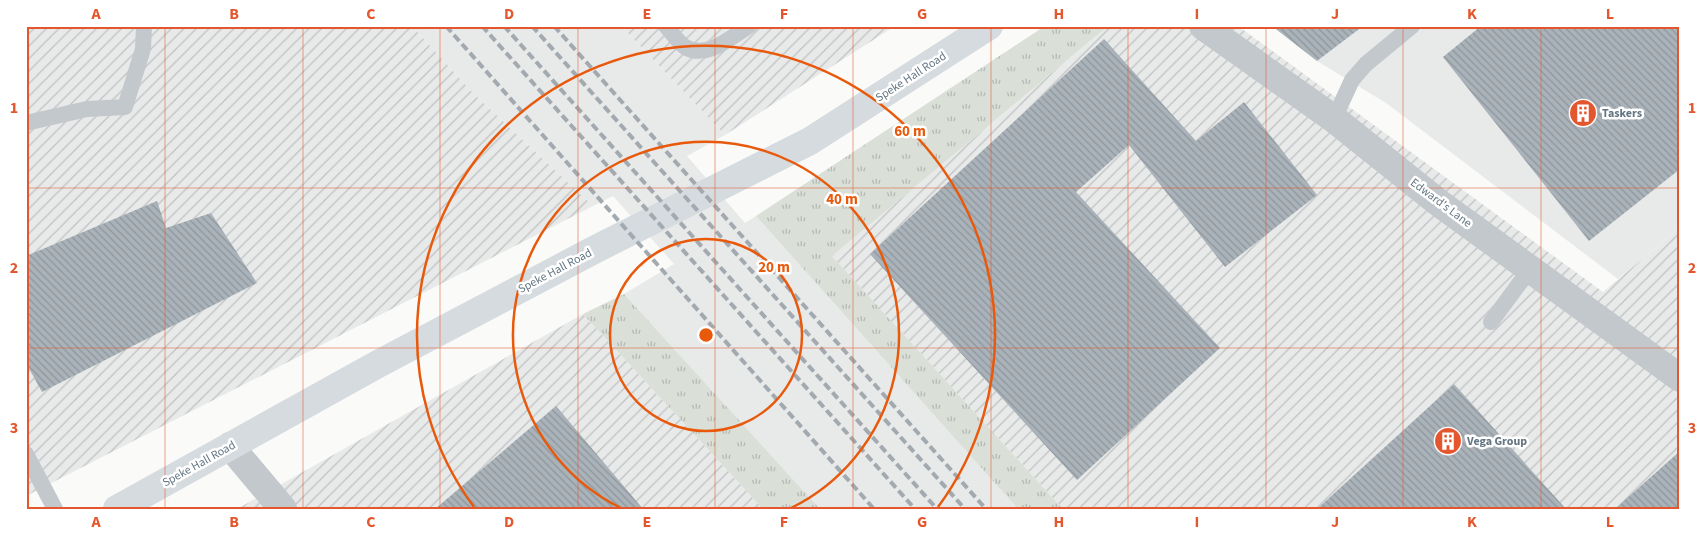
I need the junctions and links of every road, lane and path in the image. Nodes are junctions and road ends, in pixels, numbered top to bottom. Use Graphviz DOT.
graph roads {
  1 [pos="144,26"];
  2 [pos="666,26"];
  3 [pos="749,26"];
  4 [pos="989,26"];
  5 [pos="1203,26"];
  6 [pos="1412,26"];
  7 [pos="1334,119"];
  8 [pos="26,123"];
  9 [pos="1530,268"];
  10 [pos="1491,322"];
  11 [pos="1680,378"];
  12 [pos="230,446"];
  13 [pos="26,454"];
  14 [pos="55,509"];
  15 [pos="117,509"];
  16 [pos="283,509"];
  1 -- 8 [label="lane"];
  2 -- 3 [label="lane"];
  4 -- 12 [label="highway, Speke Hall Road"];
  5 -- 7 [label="street, Edward's Lane"];
  6 -- 7 [label="lane"];
  7 -- 9 [label="street, Edward's Lane"];
  9 -- 10 [label="lane"];
  9 -- 11 [label="street, Edward's Lane"];
  12 -- 15 [label="highway, Speke Hall Road"];
  12 -- 16 [label="street"];
  13 -- 14 [label="lane"];
}
